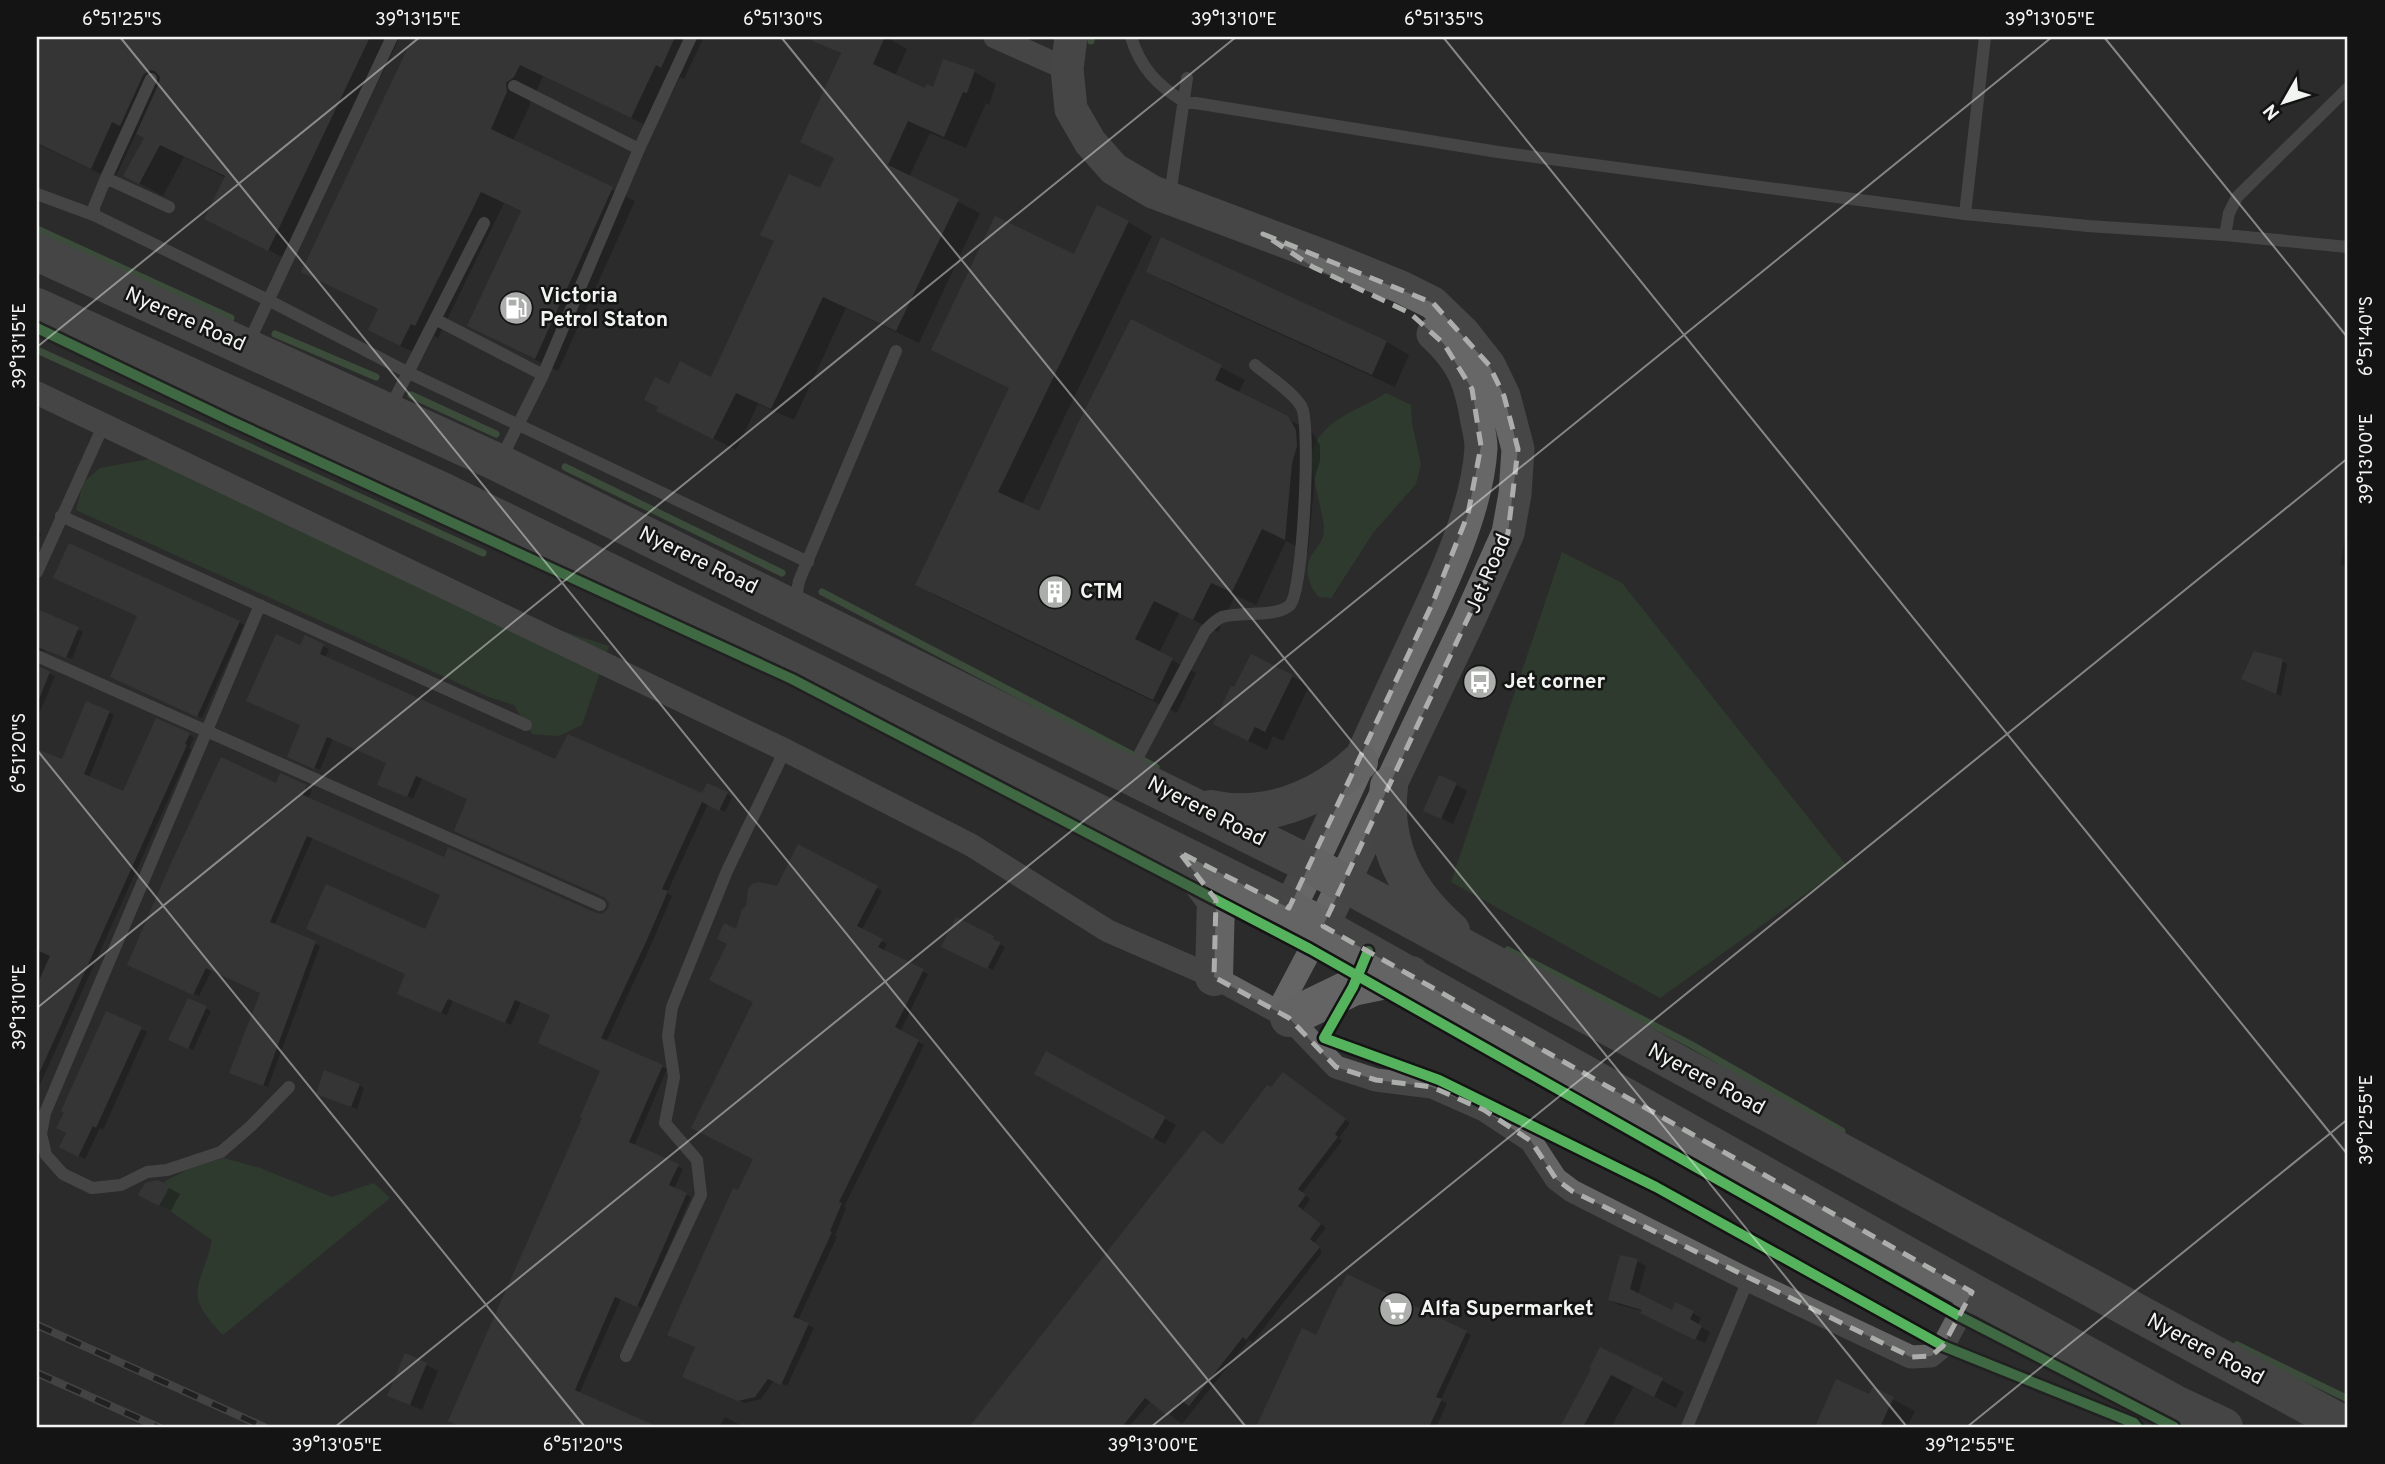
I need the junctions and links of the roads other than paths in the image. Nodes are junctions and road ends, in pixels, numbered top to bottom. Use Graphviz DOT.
graph roads {
  1 [pos="392,37"];
  2 [pos="691,37"];
  3 [pos="995,37"];
  4 [pos="1131,37"];
  5 [pos="1986,37"];
  6 [pos="1069,53"];
  7 [pos="1187,78"];
  8 [pos="151,79"];
  9 [pos="514,86"];
  10 [pos="2348,88"];
  11 [pos="1183,101"];
  12 [pos="639,149"];
  13 [pos="106,178"];
  14 [pos="37,194"];
  15 [pos="1170,198"];
  16 [pos="169,207"];
  17 [pos="1965,214"];
  18 [pos="94,215"];
  19 [pos="484,223"];
  20 [pos="1264,234"];
  21 [pos="2225,235"];
  22 [pos="2348,247"];
  23 [pos="37,252"];
  24 [pos="268,300"];
  25 [pos="37,307"];
  26 [pos="437,320"];
  27 [pos="246,347"];
  28 [pos="896,351"];
  29 [pos="1255,365"];
  30 [pos="409,373"];
  31 [pos="543,375"];
  32 [pos="37,393"];
  33 [pos="388,411"];
  34 [pos="104,424"];
  35 [pos="519,424"];
  36 [pos="499,463"];
  37 [pos="61,516"];
  38 [pos="808,562"];
  39 [pos="37,572"];
  40 [pos="260,605"];
  41 [pos="794,609"];
  42 [pos="37,656"];
  43 [pos="526,725"];
  44 [pos="207,732"];
  45 [pos="785,750"];
  46 [pos="1359,762"];
  47 [pos="1129,774"];
  48 [pos="1389,786"];
  49 [pos="1185,802"];
  50 [pos="1179,852"];
  51 [pos="1327,875"];
  52 [pos="600,905"];
  53 [pos="1283,919"];
  54 [pos="1323,926"];
  55 [pos="1480,957"];
  56 [pos="1411,975"];
  57 [pos="1214,977"];
  58 [pos="1283,1014"];
  59 [pos="289,1087"];
  60 [pos="40,1122"];
  61 [pos="1748,1280"];
  62 [pos="1972,1292"];
  63 [pos="626,1356"];
  64 [pos="1687,1427"];
  65 [pos="2224,1427"];
  66 [pos="2348,1427"];
  1 -- 24 [label="lane"];
  2 -- 12 [label="lane"];
  3 -- 6 [label="street"];
  4 -- 11 [label="lane"];
  5 -- 17 [label="lane"];
  6 -- 15 [label="main road, Jet Road"];
  7 -- 11 [label="lane"];
  8 -- 13 [label="lane"];
  9 -- 12 [label="lane"];
  10 -- 21 [label="lane"];
  11 -- 15 [label="lane"];
  11 -- 17 [label="lane"];
  12 -- 31 [label="lane"];
  13 -- 16 [label="lane"];
  13 -- 18 [label="lane"];
  14 -- 18 [label="lane"];
  15 -- 20 [label="main road, Jet Road"];
  17 -- 21 [label="lane"];
  18 -- 24 [label="lane"];
  19 -- 26 [label="lane"];
  20 -- 46 [label="main road, Jet Road"];
  20 -- 48 [label="main road, Jet Road"];
  21 -- 22 [label="lane"];
  23 -- 27 [label="highway, Nyerere Road"];
  24 -- 27 [label="lane"];
  24 -- 30 [label="lane"];
  25 -- 50 [label="highway"];
  26 -- 30 [label="lane"];
  26 -- 31 [label="lane"];
  27 -- 33 [label="highway, Nyerere Road"];
  28 -- 38 [label="lane"];
  29 -- 47 [label="lane"];
  30 -- 33 [label="lane"];
  30 -- 35 [label="lane"];
  31 -- 35 [label="lane"];
  32 -- 34 [label="street"];
  33 -- 36 [label="highway, Nyerere Road"];
  34 -- 37 [label="lane"];
  34 -- 45 [label="street"];
  35 -- 36 [label="lane"];
  35 -- 38 [label="lane"];
  36 -- 41 [label="highway, Nyerere Road"];
  37 -- 39 [label="lane"];
  37 -- 40 [label="lane"];
  38 -- 41 [label="lane"];
  40 -- 43 [label="lane"];
  40 -- 44 [label="lane"];
  41 -- 47 [label="highway, Nyerere Road"];
  42 -- 44 [label="lane"];
  44 -- 52 [label="lane"];
  44 -- 60 [label="lane"];
  45 -- 57 [label="street"];
  45 -- 63 [label="lane"];
  46 -- 49 [label="highway"];
  46 -- 51 [label="main road, Jet Road"];
  47 -- 49 [label="highway, Nyerere Road"];
  48 -- 51 [label="main road, Jet Road"];
  48 -- 55 [label="highway"];
  49 -- 51 [label="highway, Nyerere Road"];
  50 -- 53 [label="highway"];
  50 -- 57 [label="highway"];
  51 -- 53 [label="main road, Jet Road"];
  51 -- 54 [label="main road, Jet Road"];
  51 -- 55 [label="highway, Nyerere Road"];
  53 -- 54 [label="highway"];
  54 -- 56 [label="highway"];
  54 -- 58 [label="street, Jet Road"];
  55 -- 66 [label="highway, Nyerere Road"];
  56 -- 58 [label="highway"];
  56 -- 62 [label="highway"];
  57 -- 58 [label="street"];
  58 -- 61 [label="street"];
  59 -- 60 [label="lane"];
  61 -- 62 [label="street"];
  61 -- 64 [label="lane"];
  62 -- 65 [label="highway"];
}
